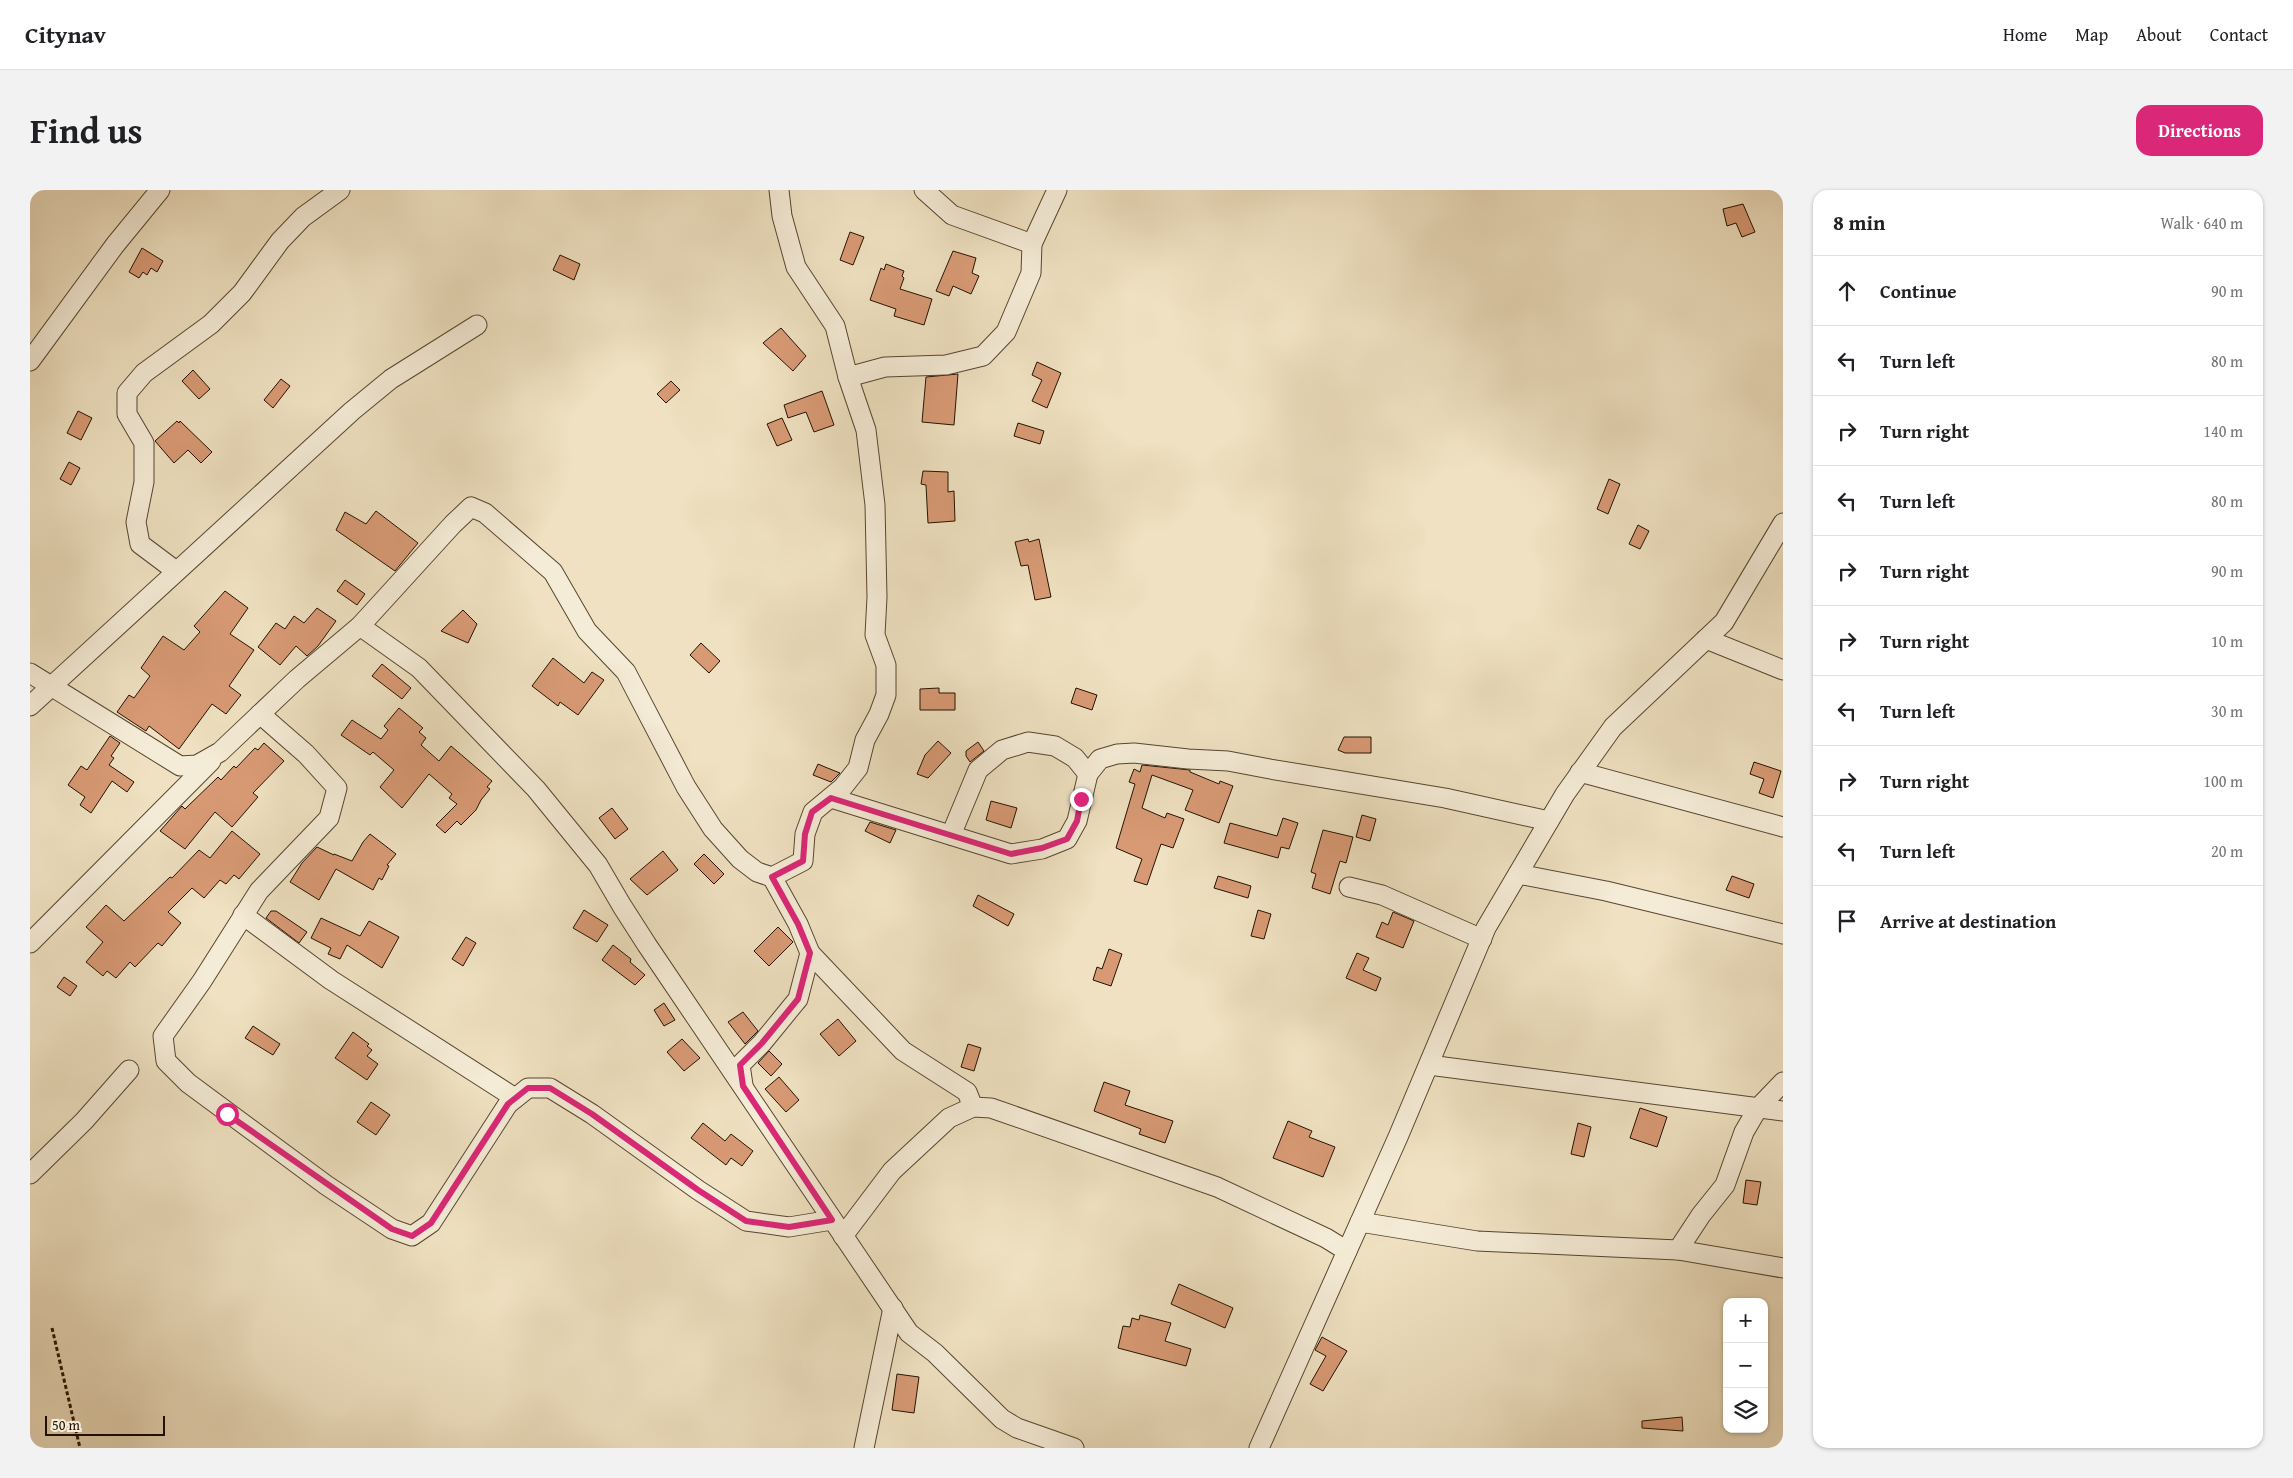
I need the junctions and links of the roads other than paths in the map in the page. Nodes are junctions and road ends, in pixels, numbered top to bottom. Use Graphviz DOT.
graph roads {
  1 [pos="160,190"];
  2 [pos="340,190"];
  3 [pos="779,190"];
  4 [pos="924,190"];
  5 [pos="1057,190"];
  6 [pos="1032,244"];
  7 [pos="477,325"];
  8 [pos="30,361"];
  9 [pos="848,377"];
  10 [pos="1781,530"];
  11 [pos="176,571"];
  12 [pos="360,626"];
  13 [pos="1706,639"];
  14 [pos="1783,670"];
  15 [pos="30,673"];
  16 [pos="54,687"];
  17 [pos="30,706"];
  18 [pos="260,714"];
  19 [pos="220,752"];
  20 [pos="1580,772"];
  21 [pos="1088,774"];
  22 [pos="831,798"];
  23 [pos="1549,821"];
  24 [pos="1783,827"];
  25 [pos="951,835"];
  26 [pos="1518,874"];
  27 [pos="772,877"];
  28 [pos="1349,887"];
  29 [pos="243,915"];
  30 [pos="1783,934"];
  31 [pos="33,935"];
  32 [pos="1482,939"];
  33 [pos="810,953"];
  34 [pos="1429,1065"];
  35 [pos="129,1070"];
  36 [pos="1783,1082"];
  37 [pos="743,1086"];
  38 [pos="515,1098"];
  39 [pos="973,1107"];
  40 [pos="1758,1108"];
  41 [pos="1783,1111"];
  42 [pos="30,1174"];
  43 [pos="832,1220"];
  44 [pos="1360,1222"];
  45 [pos="843,1236"];
  46 [pos="1678,1250"];
  47 [pos="1347,1251"];
  48 [pos="1783,1268"];
  49 [pos="893,1308"];
  50 [pos="864,1448"];
  51 [pos="1074,1448"];
  52 [pos="1259,1448"];
  1 -- 8 [label="street"];
  2 -- 11 [label="street"];
  3 -- 9 [label="street"];
  4 -- 6 [label="street"];
  5 -- 6 [label="street"];
  6 -- 9 [label="street"];
  7 -- 11 [label="street"];
  9 -- 22 [label="street"];
  10 -- 13 [label="street"];
  11 -- 16 [label="street"];
  12 -- 18 [label="street"];
  12 -- 27 [label="street"];
  12 -- 37 [label="street"];
  13 -- 14 [label="street"];
  13 -- 20 [label="street"];
  15 -- 16 [label="street"];
  16 -- 17 [label="street"];
  16 -- 19 [label="street"];
  18 -- 19 [label="street"];
  18 -- 29 [label="street"];
  19 -- 31 [label="street"];
  20 -- 23 [label="street"];
  20 -- 24 [label="street"];
  21 -- 23 [label="street"];
  21 -- 25 [label="street"];
  21 -- 25 [label="street"];
  22 -- 25 [label="street"];
  22 -- 27 [label="street"];
  23 -- 26 [label="street"];
  26 -- 30 [label="street"];
  26 -- 32 [label="street"];
  27 -- 33 [label="street"];
  28 -- 32 [label="street"];
  29 -- 38 [label="street"];
  29 -- 38 [label="street"];
  32 -- 34 [label="street"];
  33 -- 37 [label="street"];
  33 -- 39 [label="street"];
  34 -- 40 [label="street"];
  34 -- 44 [label="street"];
  35 -- 42 [label="street"];
  36 -- 40 [label="street"];
  37 -- 43 [label="street"];
  38 -- 43 [label="street"];
  39 -- 45 [label="street"];
  39 -- 47 [label="street"];
  40 -- 41 [label="street"];
  40 -- 46 [label="street"];
  43 -- 45 [label="street"];
  44 -- 46 [label="street"];
  44 -- 47 [label="street"];
  45 -- 49 [label="street"];
  46 -- 48 [label="street"];
  47 -- 52 [label="street"];
  49 -- 50 [label="street"];
  49 -- 51 [label="street"];
}
